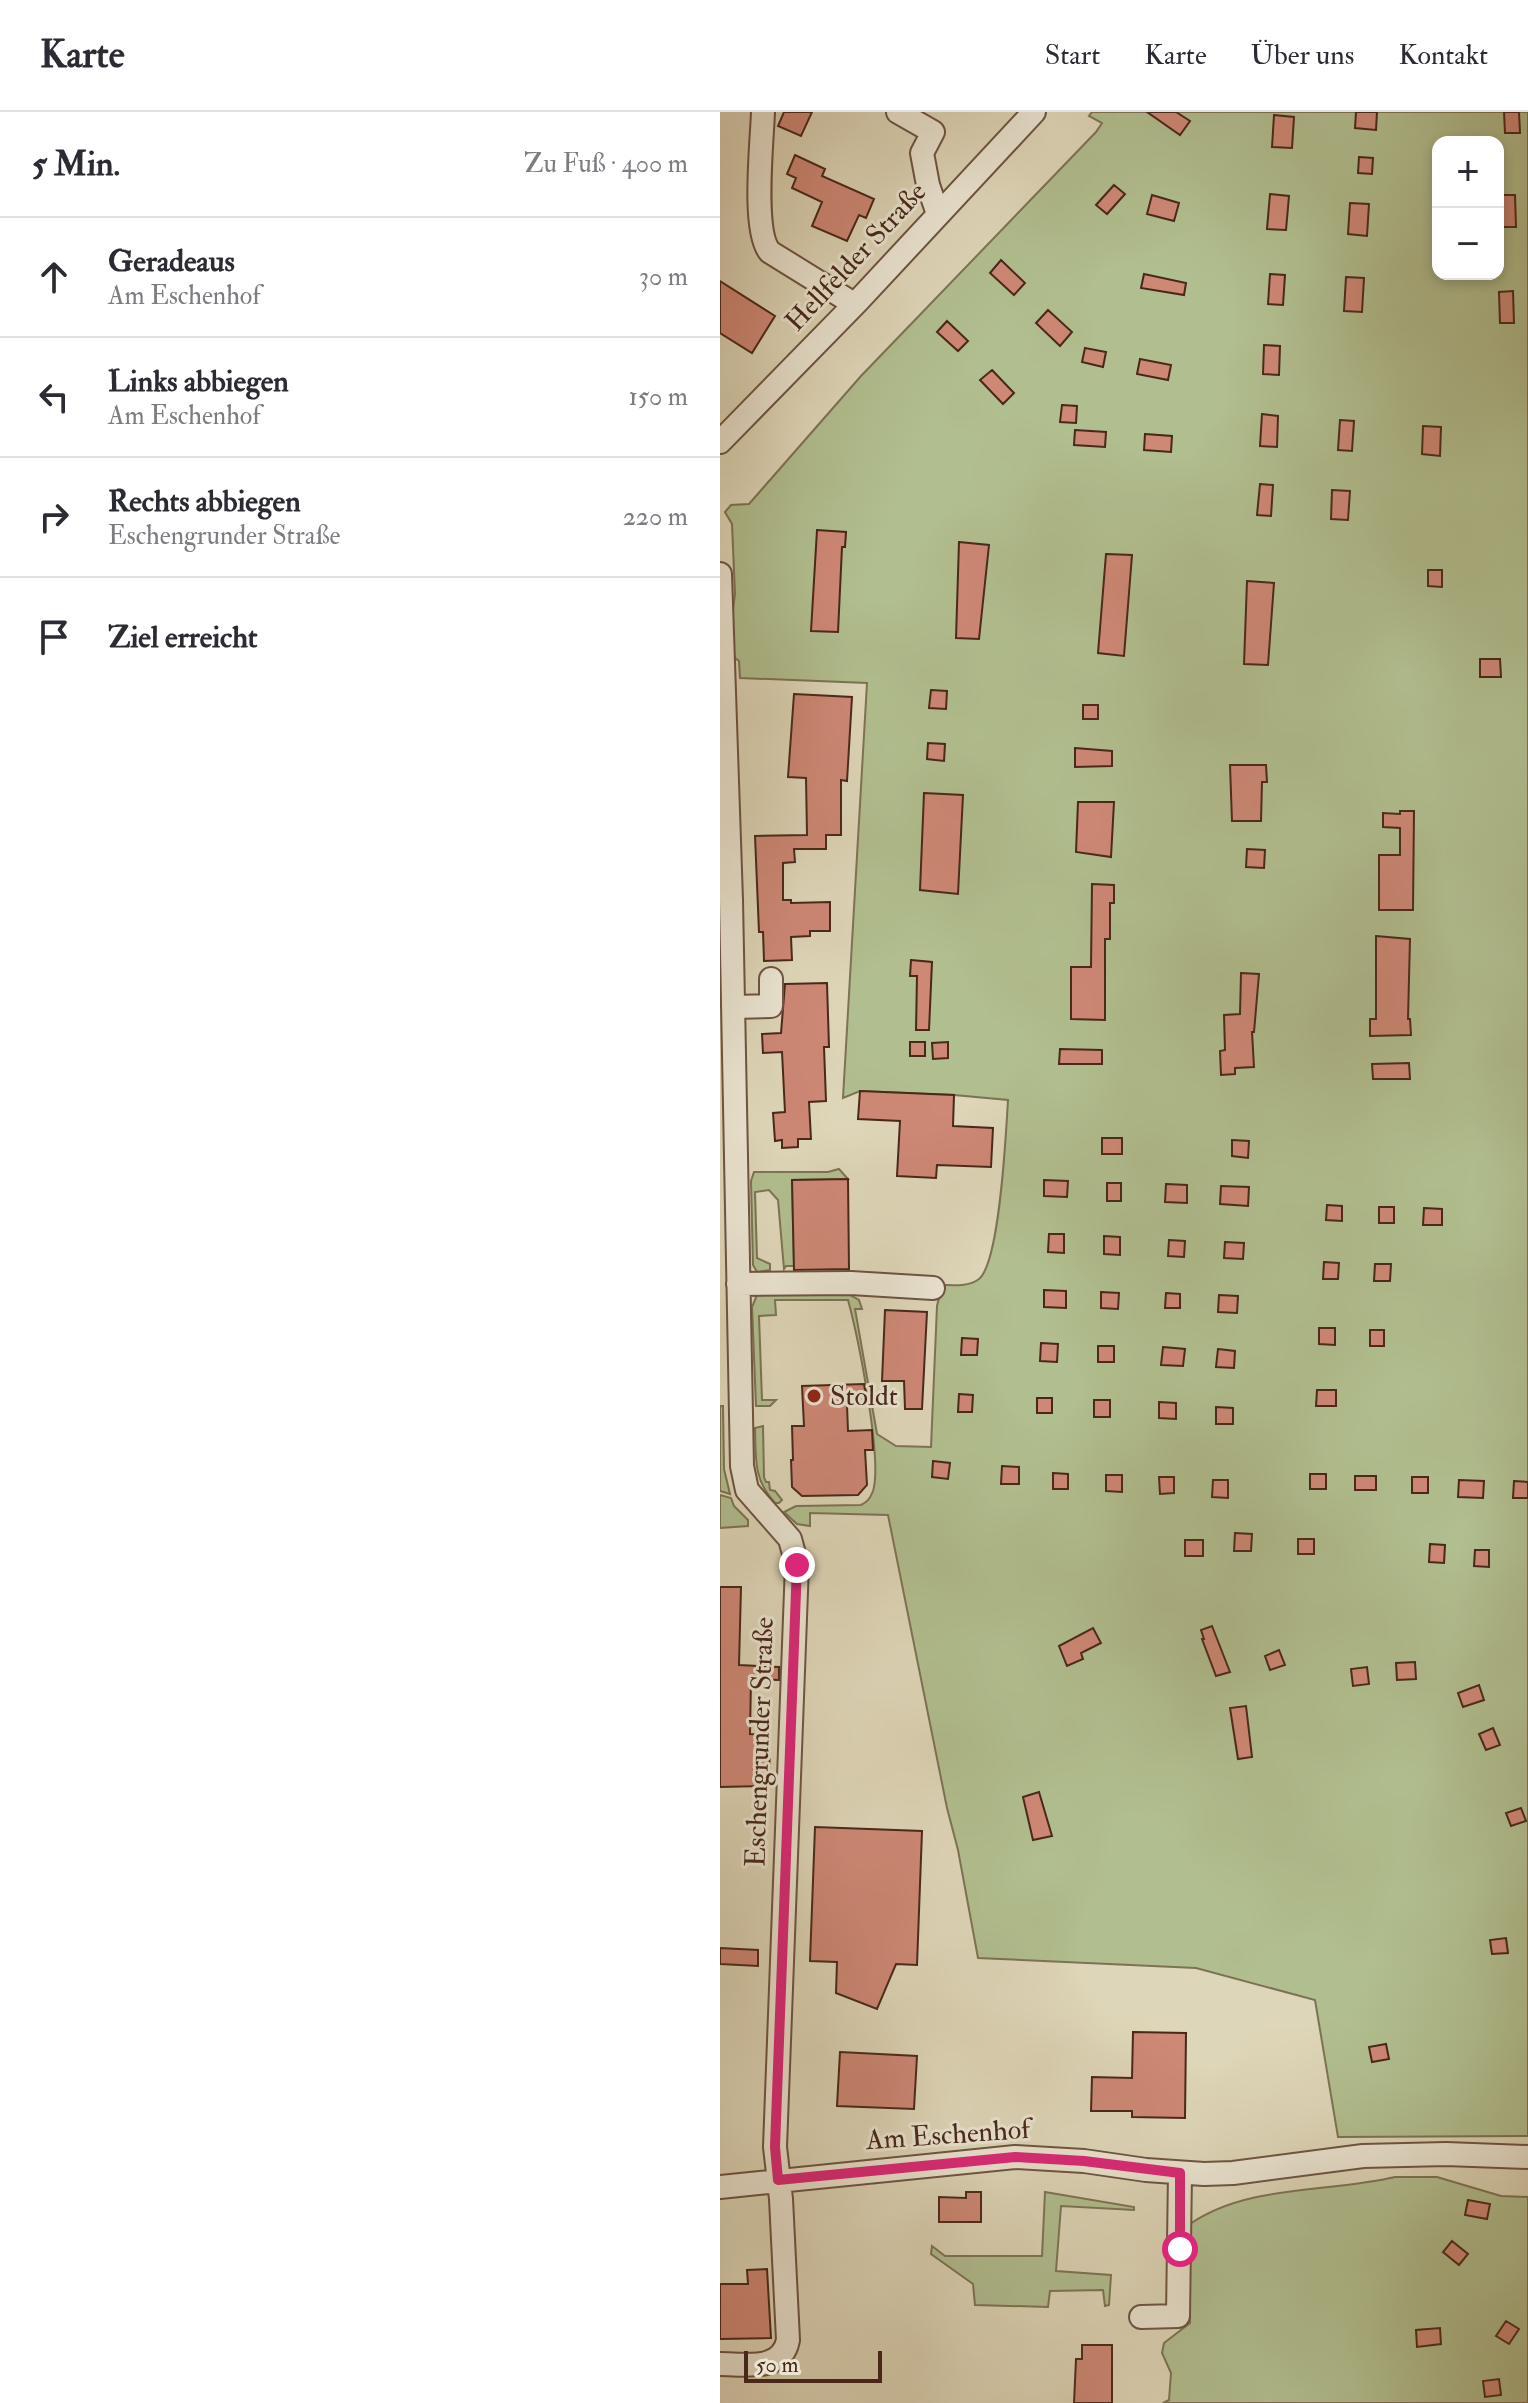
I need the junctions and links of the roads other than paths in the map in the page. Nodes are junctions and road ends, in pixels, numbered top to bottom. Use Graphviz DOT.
graph roads {
  1 [pos="763,112"];
  2 [pos="898,112"];
  3 [pos="1034,112"];
  4 [pos="938,214"];
  5 [pos="854,304"];
  6 [pos="720,442"];
  7 [pos="720,574"];
  8 [pos="721,604"];
  9 [pos="722,676"];
  10 [pos="774,991"];
  11 [pos="733,1007"];
  12 [pos="738,1284"];
  13 [pos="933,1288"];
  14 [pos="1528,2157"];
  15 [pos="1180,2173"];
  16 [pos="778,2180"];
  17 [pos="720,2187"];
  18 [pos="1141,2317"];
  19 [pos="720,2364"];
  1 -- 5 [label="street"];
  2 -- 4 [label="street"];
  3 -- 4 [label="street, Hellfelder Straße"];
  4 -- 5 [label="street, Hellfelder Straße"];
  5 -- 6 [label="street, Hellfelder Straße"];
  7 -- 8 [label="street, Eschengrunder Straße"];
  8 -- 9 [label="street, Eschengrunder Straße"];
  9 -- 11 [label="street, Eschengrunder Straße"];
  10 -- 11 [label="street"];
  11 -- 12 [label="street, Eschengrunder Straße"];
  12 -- 13 [label="street"];
  12 -- 16 [label="street, Eschengrunder Straße"];
  14 -- 15 [label="street, Am Eschenhof"];
  15 -- 16 [label="street, Am Eschenhof"];
  15 -- 18 [label="street"];
  16 -- 17 [label="street, Am Eschenhof"];
  16 -- 19 [label="street, Eschengrunder Straße"];
}
